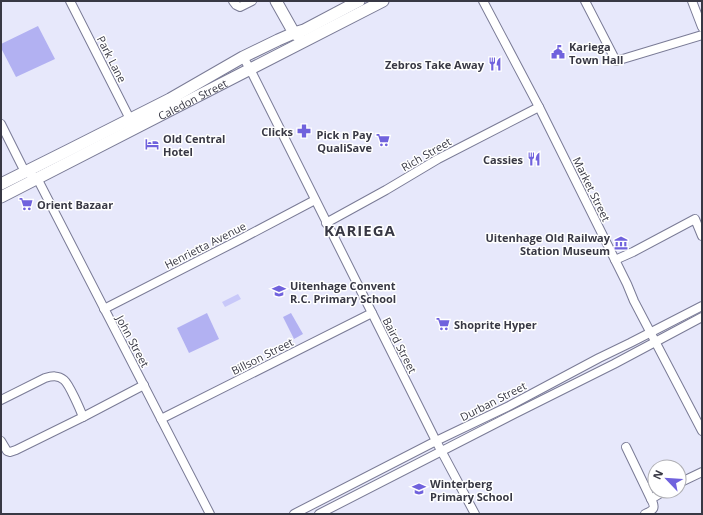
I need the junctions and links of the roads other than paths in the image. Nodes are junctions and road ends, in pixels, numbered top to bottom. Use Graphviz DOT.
graph roads {
  1 [pos="70,1"];
  2 [pos="233,1"];
  3 [pos="252,1"];
  4 [pos="276,1"];
  5 [pos="359,1"];
  6 [pos="383,1"];
  7 [pos="483,1"];
  8 [pos="585,1"];
  9 [pos="692,1"];
  10 [pos="702,27"];
  11 [pos="294,33"];
  12 [pos="702,35"];
  13 [pos="309,38"];
  14 [pos="289,49"];
  15 [pos="243,57"];
  16 [pos="250,69"];
  17 [pos="539,107"];
  18 [pos="132,123"];
  19 [pos="1,124"];
  20 [pos="25,172"];
  21 [pos="37,178"];
  22 [pos="1,184"];
  23 [pos="1,197"];
  24 [pos="315,200"];
  25 [pos="326,223"];
  26 [pos="702,236"];
  27 [pos="615,260"];
  28 [pos="702,306"];
  29 [pos="104,309"];
  30 [pos="372,313"];
  31 [pos="702,317"];
  32 [pos="650,333"];
  33 [pos="655,342"];
  34 [pos="144,385"];
  35 [pos="1,400"];
  36 [pos="83,417"];
  37 [pos="162,419"];
  38 [pos="702,431"];
  39 [pos="436,441"];
  40 [pos="1,442"];
  41 [pos="626,447"];
  42 [pos="442,452"];
  43 [pos="702,472"];
  44 [pos="687,479"];
  45 [pos="647,491"];
  46 [pos="651,499"];
  47 [pos="210,514"];
  48 [pos="294,514"];
  49 [pos="319,514"];
  50 [pos="475,514"];
  51 [pos="646,514"];
  1 -- 18 [label="street, Park Lane"];
  2 -- 3 [label="street"];
  4 -- 11 [label="main road"];
  5 -- 11 [label="main road, Caledon Street"];
  6 -- 13 [label="main road, Caledon Street"];
  7 -- 17 [label="street, Market Street"];
  8 -- 12 [label="street"];
  9 -- 10 [label="street"];
  11 -- 13 [label="main road"];
  11 -- 14 [label="main road"];
  11 -- 15 [label="main road, Caledon Street"];
  13 -- 14 [label="main road, Caledon Street"];
  14 -- 16 [label="main road, Caledon Street"];
  15 -- 16 [label="street, Baird Street"];
  15 -- 18 [label="main road, Caledon Street"];
  16 -- 18 [label="main road, Caledon Street"];
  16 -- 24 [label="street, Baird Street"];
  17 -- 25 [label="street, Rich Street"];
  17 -- 27 [label="street, Market Street"];
  18 -- 20 [label="main road, Caledon Street"];
  18 -- 21 [label="main road, Caledon Street"];
  19 -- 20 [label="street"];
  20 -- 21 [label="street"];
  20 -- 22 [label="main road, Caledon Street"];
  21 -- 23 [label="main road, Caledon Street"];
  21 -- 29 [label="street, John Street"];
  24 -- 25 [label="street, Baird Street"];
  24 -- 29 [label="street, Henrietta Avenue"];
  25 -- 30 [label="street, Baird Street"];
  26 -- 27 [label="street"];
  27 -- 32 [label="street, Market Street"];
  28 -- 32 [label="street, Durban Street"];
  29 -- 34 [label="street, John Street"];
  30 -- 37 [label="street, Billson Street"];
  30 -- 39 [label="street, Baird Street"];
  31 -- 33 [label="street, Durban Street"];
  32 -- 33 [label="street, Market Street"];
  32 -- 39 [label="street, Durban Street"];
  33 -- 38 [label="street, Market Street"];
  33 -- 42 [label="street, Durban Street"];
  34 -- 36 [label="street"];
  34 -- 37 [label="street, John Street"];
  35 -- 36 [label="street"];
  36 -- 40 [label="street"];
  37 -- 47 [label="street, John Street"];
  39 -- 42 [label="street, Baird Street"];
  39 -- 48 [label="street, Durban Street"];
  41 -- 45 [label="street"];
  42 -- 49 [label="street, Durban Street"];
  42 -- 50 [label="street, Baird Street"];
  43 -- 44 [label="street"];
  46 -- 51 [label="street"];
}
